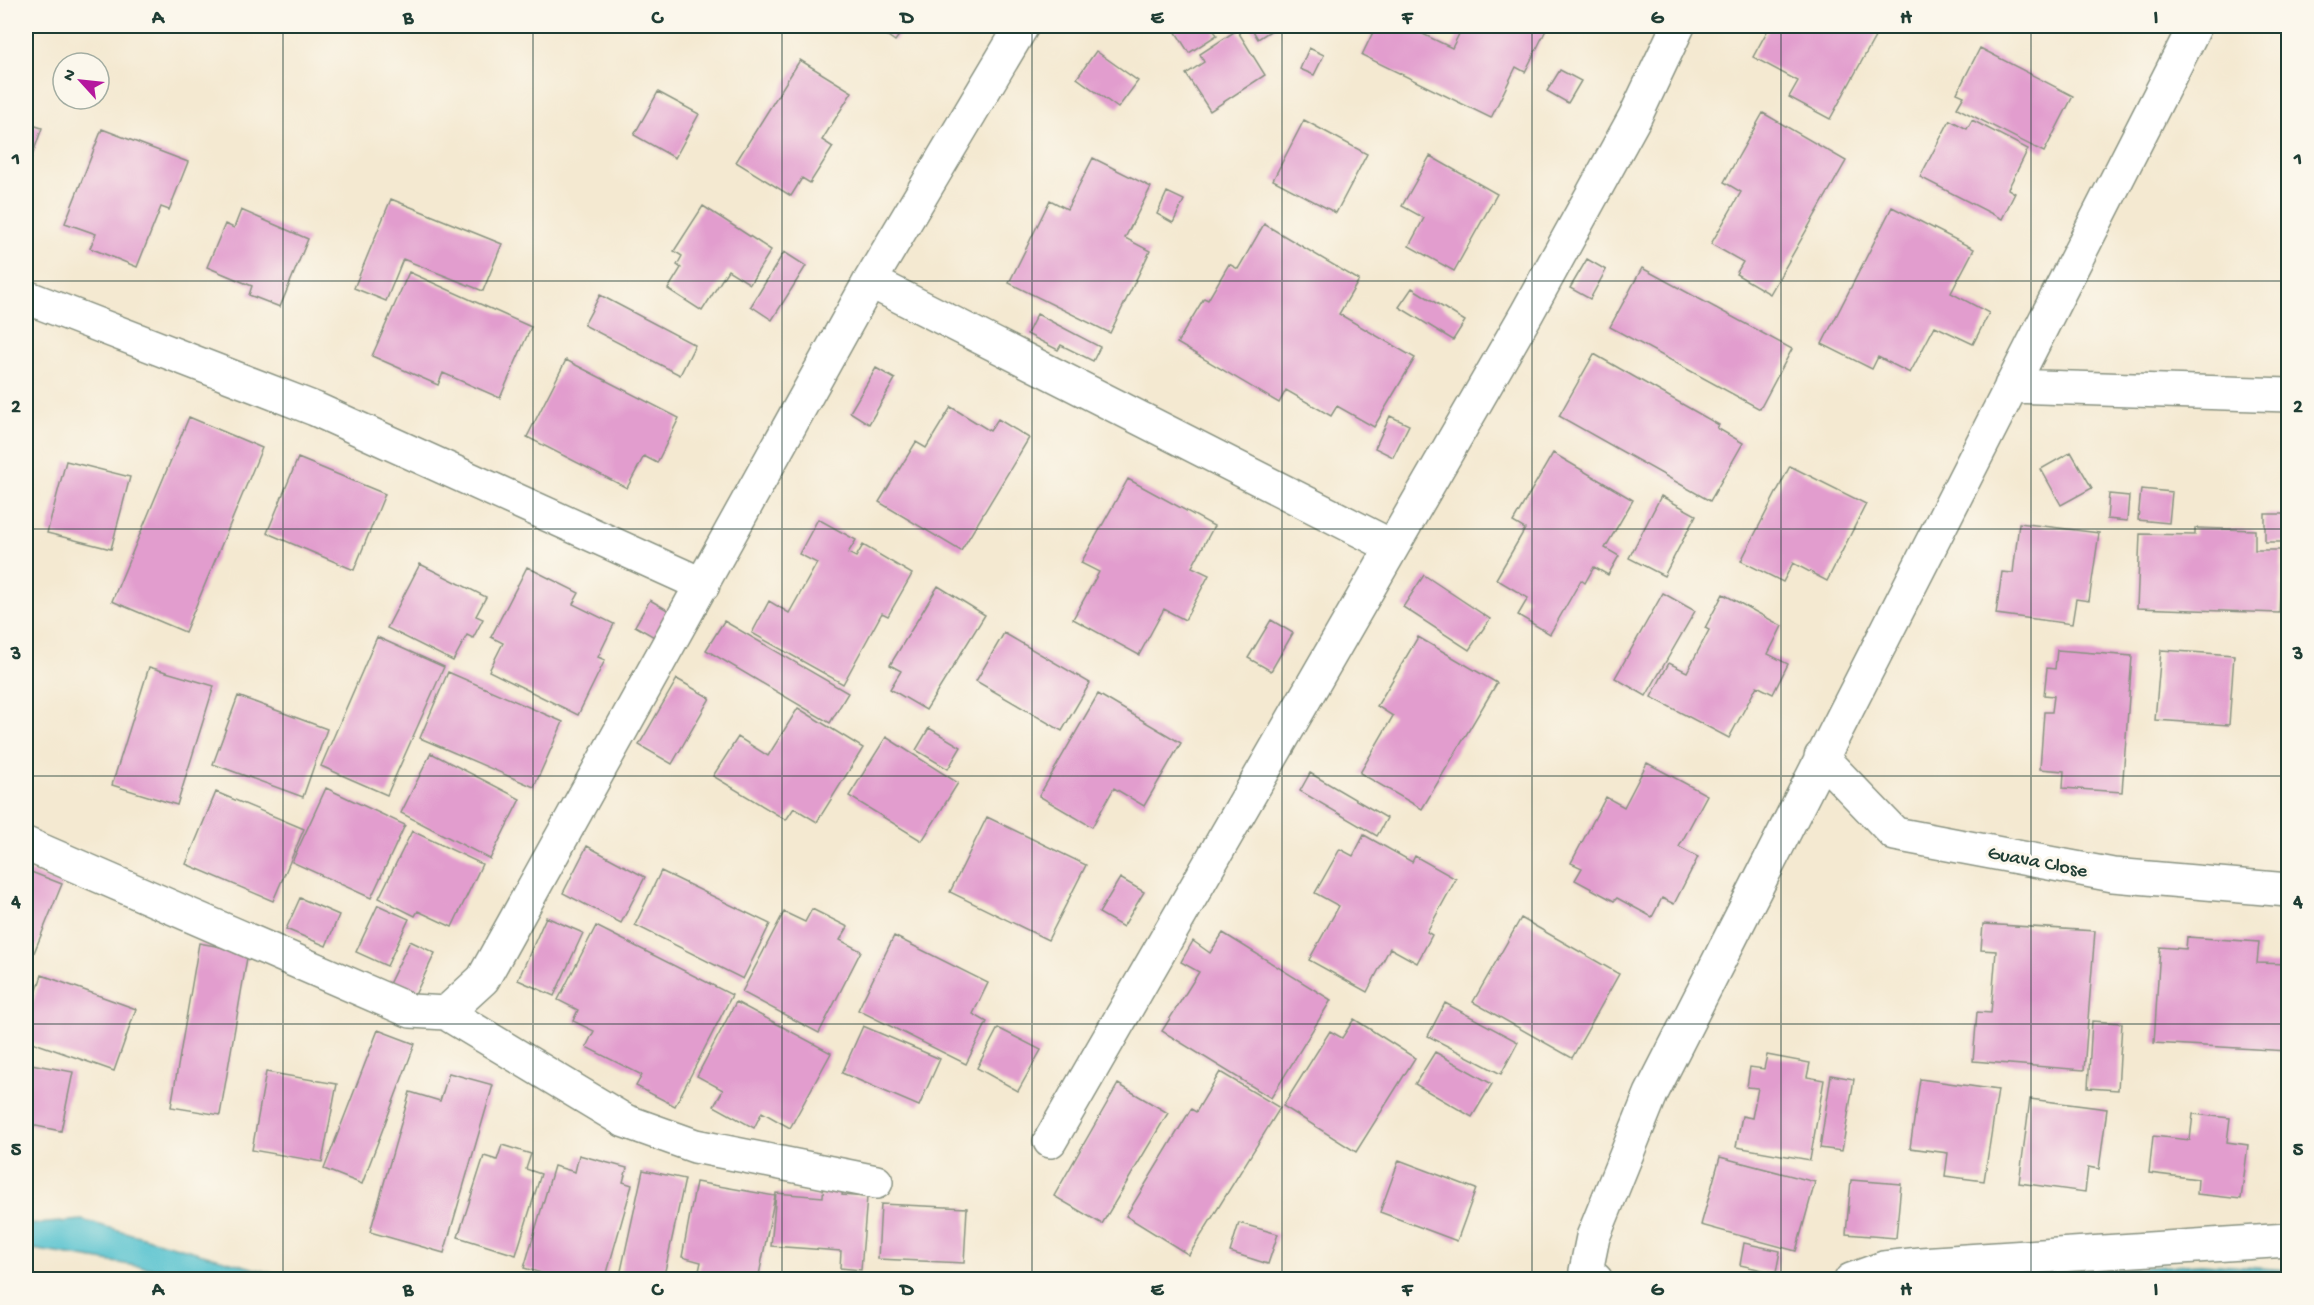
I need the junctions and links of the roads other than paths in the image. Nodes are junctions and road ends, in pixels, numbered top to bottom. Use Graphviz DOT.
graph roads {
  1 [pos="1022,26"];
  2 [pos="1678,26"];
  3 [pos="2195,26"];
  4 [pos="870,281"];
  5 [pos="26,297"];
  6 [pos="2011,386"];
  7 [pos="2289,395"];
  8 [pos="1391,546"];
  9 [pos="703,585"];
  10 [pos="1821,757"];
  11 [pos="26,844"];
  12 [pos="2289,890"];
  13 [pos="446,1013"];
  14 [pos="1050,1141"];
  15 [pos="876,1182"];
  16 [pos="2289,1240"];
  17 [pos="1596,1280"];
  18 [pos="1851,1280"];
  1 -- 4 [label="street"];
  2 -- 8 [label="street"];
  3 -- 6 [label="street"];
  4 -- 8 [label="street"];
  4 -- 9 [label="street"];
  5 -- 9 [label="street"];
  6 -- 7 [label="street"];
  6 -- 10 [label="street"];
  8 -- 14 [label="street"];
  9 -- 13 [label="street"];
  10 -- 12 [label="street, Guava Close"];
  10 -- 17 [label="street"];
  11 -- 13 [label="street"];
  13 -- 15 [label="street"];
  16 -- 18 [label="street"];
}
